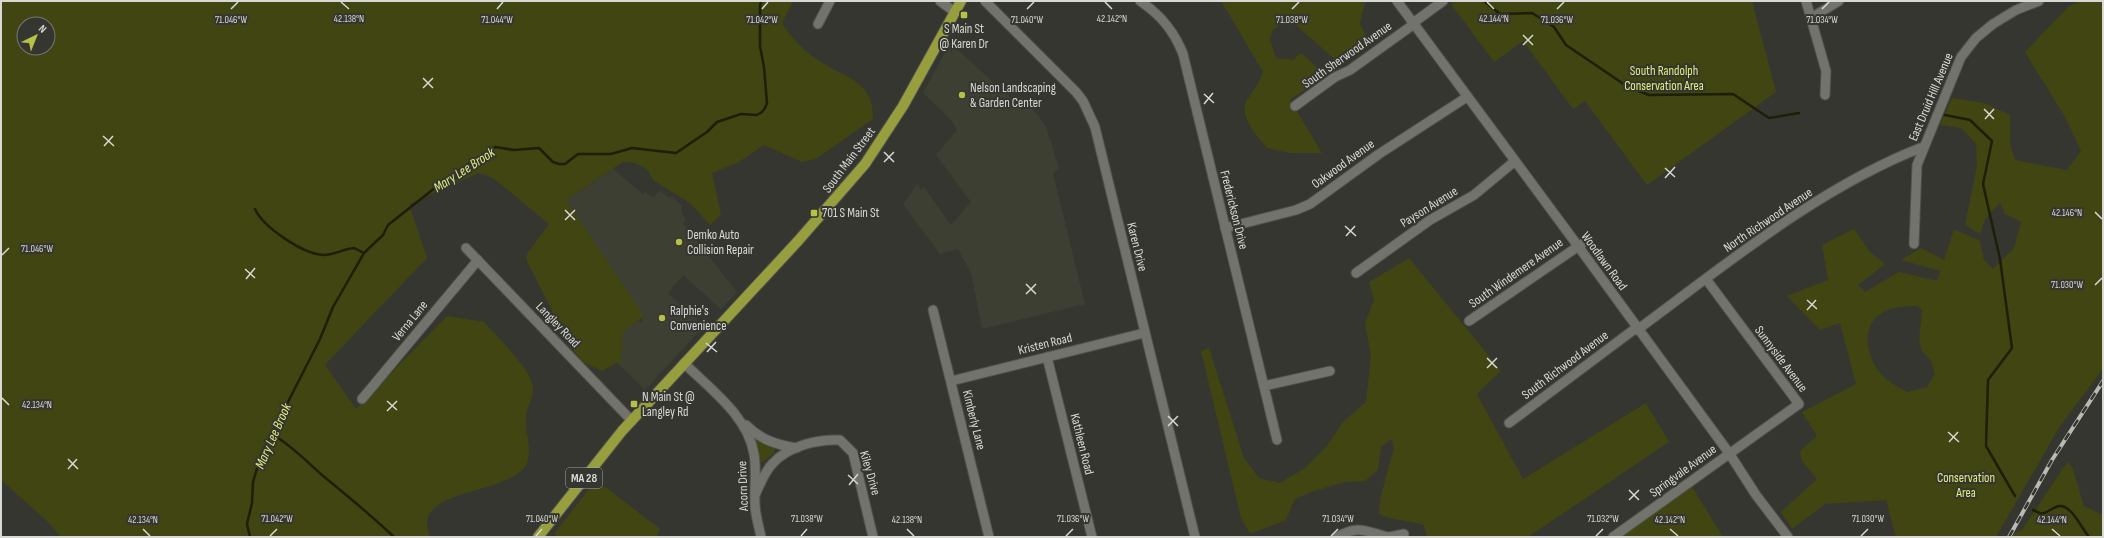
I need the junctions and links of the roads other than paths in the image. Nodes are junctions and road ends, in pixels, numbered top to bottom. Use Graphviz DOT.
graph roads {
  1 [pos="830,1"];
  2 [pos="940,1"];
  3 [pos="960,1"];
  4 [pos="985,1"];
  5 [pos="1140,1"];
  6 [pos="1397,1"];
  7 [pos="1443,1"];
  8 [pos="1806,1"];
  9 [pos="1840,1"];
  10 [pos="2039,1"];
  11 [pos="954,12"];
  12 [pos="1811,18"];
  13 [pos="818,24"];
  14 [pos="1413,24"];
  15 [pos="1825,95"];
  16 [pos="1467,97"];
  17 [pos="1295,106"];
  18 [pos="1923,147"];
  19 [pos="1515,161"];
  20 [pos="1225,228"];
  21 [pos="1586,240"];
  22 [pos="1914,244"];
  23 [pos="1578,246"];
  24 [pos="466,248"];
  25 [pos="478,260"];
  26 [pos="1356,273"];
  27 [pos="1706,279"];
  28 [pos="933,310"];
  29 [pos="1470,321"];
  30 [pos="1637,329"];
  31 [pos="1144,333"];
  32 [pos="1047,357"];
  33 [pos="684,363"];
  34 [pos="1330,370"];
  35 [pos="951,381"];
  36 [pos="1264,386"];
  37 [pos="362,399"];
  38 [pos="739,419"];
  39 [pos="632,420"];
  40 [pos="1509,423"];
  41 [pos="1277,440"];
  42 [pos="797,448"];
  43 [pos="1729,453"];
  44 [pos="756,493"];
  45 [pos="1404,534"];
  46 [pos="538,537"];
  47 [pos="761,537"];
  48 [pos="873,537"];
  49 [pos="989,537"];
  50 [pos="1092,537"];
  51 [pos="1195,537"];
  52 [pos="1337,537"];
  53 [pos="1389,537"];
  54 [pos="1613,537"];
  55 [pos="1788,537"];
  1 -- 13 [label="street"];
  2 -- 11 [label="street"];
  3 -- 11 [label="main road, South Main Street / MA 28"];
  4 -- 31 [label="street, Karen Drive"];
  5 -- 20 [label="street, Frederickson Drive"];
  6 -- 14 [label="street, Woodlawn Road"];
  7 -- 14 [label="street, South Sherwood Avenue"];
  8 -- 12 [label="street"];
  9 -- 12 [label="street"];
  10 -- 18 [label="street, East Druid Hill Avenue"];
  11 -- 33 [label="main road, South Main Street / MA 28"];
  12 -- 15 [label="street"];
  14 -- 16 [label="street, Woodlawn Road"];
  14 -- 17 [label="street, South Sherwood Avenue"];
  16 -- 19 [label="street, Woodlawn Road"];
  16 -- 20 [label="street, Oakwood Avenue"];
  18 -- 22 [label="street, East Druid Hill Avenue"];
  18 -- 27 [label="street, North Richwood Avenue"];
  19 -- 23 [label="street, Woodlawn Road"];
  19 -- 26 [label="street, Payson Avenue"];
  20 -- 36 [label="street, Frederickson Drive"];
  21 -- 23 [label="street, South Windemere Avenue"];
  23 -- 29 [label="street, South Windemere Avenue"];
  23 -- 30 [label="street, Woodlawn Road"];
  24 -- 25 [label="street, Langley Road"];
  25 -- 37 [label="street, Verna Lane"];
  25 -- 39 [label="street, Langley Road"];
  27 -- 30 [label="street, North Richwood Avenue"];
  27 -- 43 [label="street, Sunnyside Avenue"];
  28 -- 35 [label="street, Kimberly Lane"];
  30 -- 40 [label="street, South Richwood Avenue"];
  30 -- 43 [label="street, Woodlawn Road"];
  31 -- 32 [label="street, Kristen Road"];
  31 -- 51 [label="street, Karen Drive"];
  32 -- 35 [label="street, Kristen Road"];
  32 -- 50 [label="street, Kathleen Road"];
  33 -- 38 [label="street, Acorn Drive"];
  33 -- 39 [label="main road, South Main Street / MA 28"];
  34 -- 36 [label="street"];
  35 -- 49 [label="street, Kimberly Lane"];
  36 -- 41 [label="street, Frederickson Drive"];
  38 -- 42 [label="street, Kiley Drive"];
  38 -- 44 [label="street, Acorn Drive"];
  39 -- 46 [label="main road, MA 28"];
  42 -- 44 [label="street, Kiley Drive"];
  42 -- 48 [label="street, Kiley Drive"];
  43 -- 54 [label="street, Springvale Avenue"];
  43 -- 55 [label="street, Woodlawn Road"];
  44 -- 47 [label="street, Acorn Drive"];
  45 -- 53 [label="street"];
  52 -- 53 [label="street"];
}
